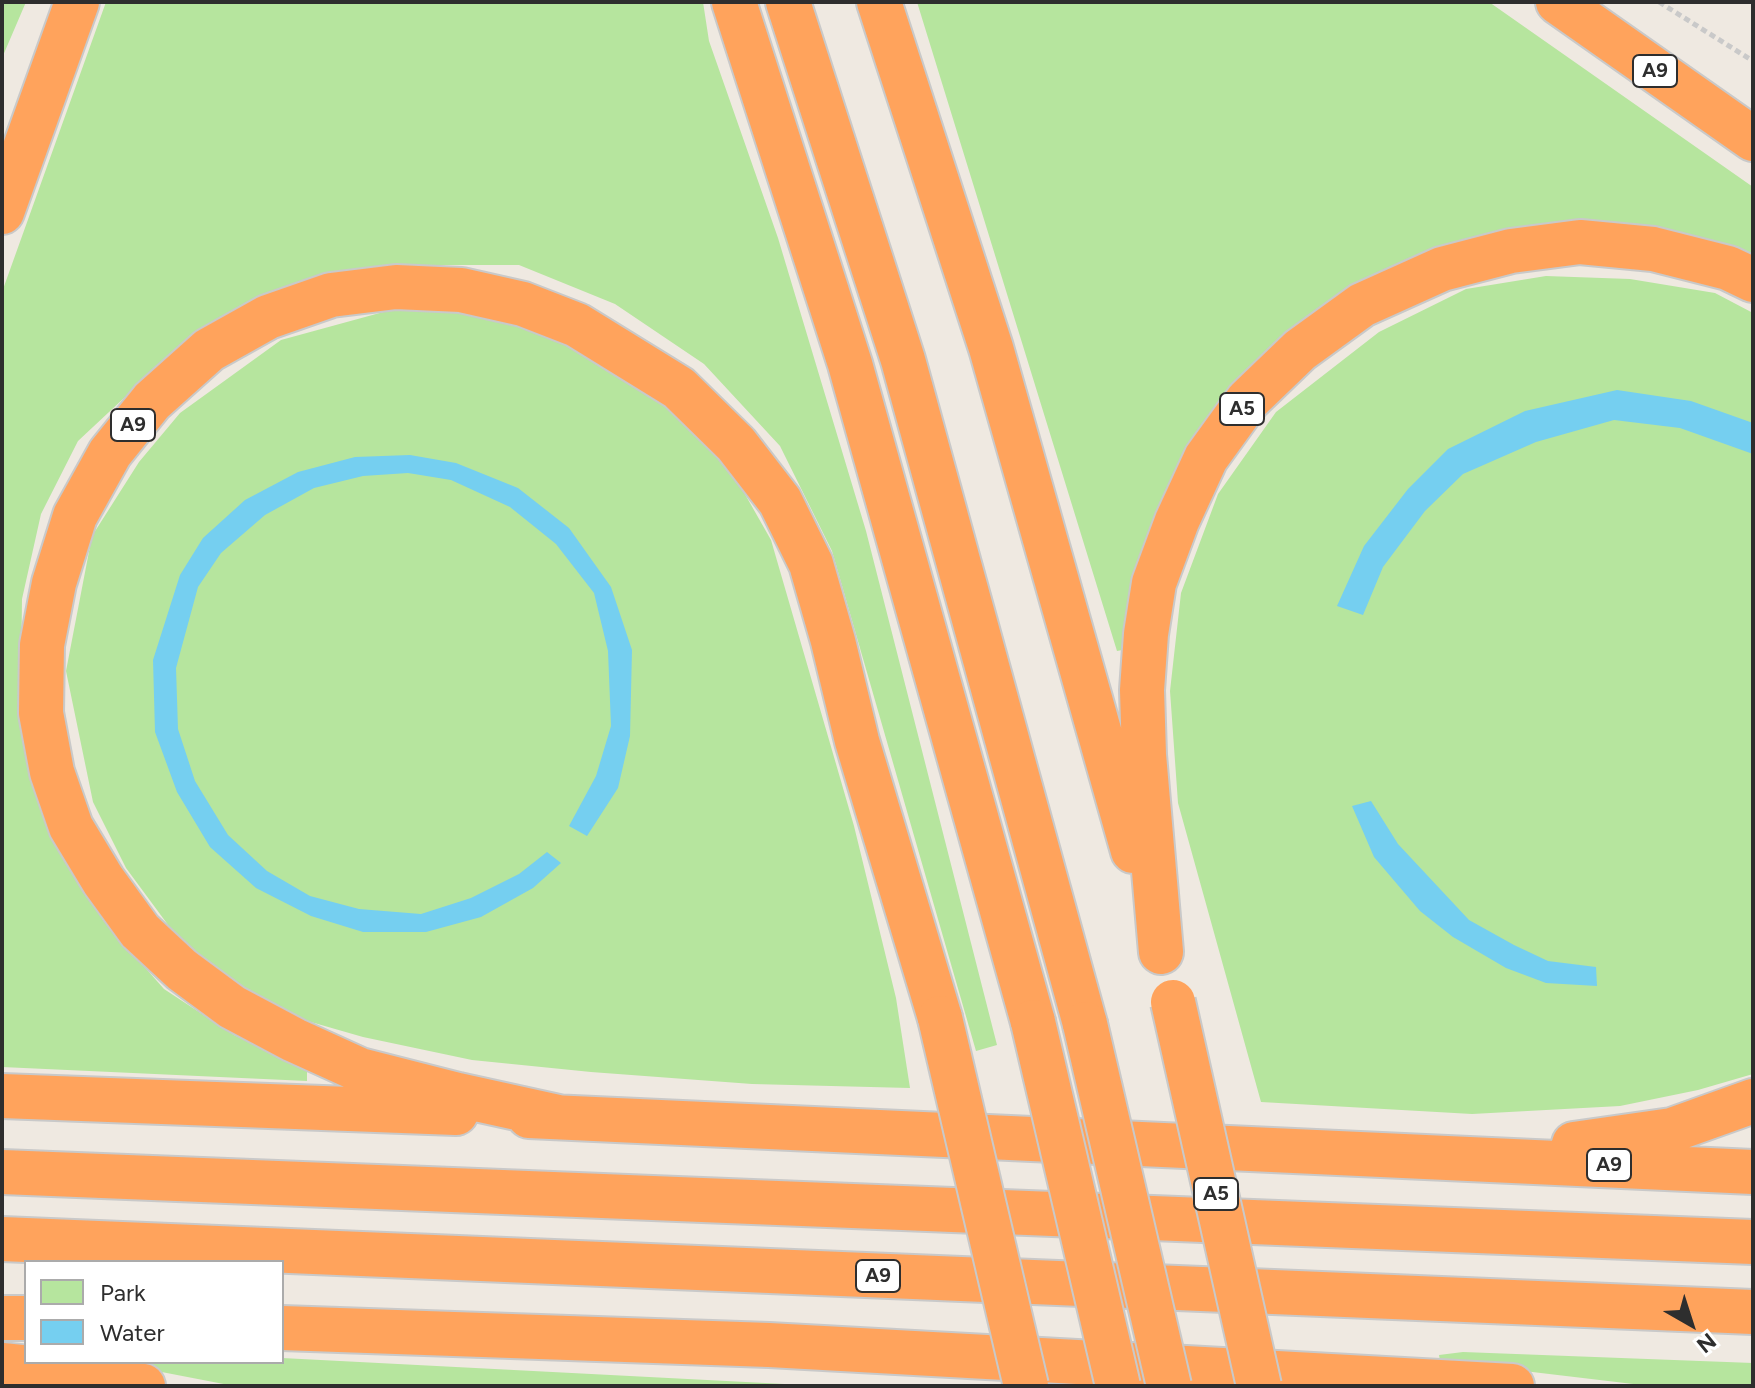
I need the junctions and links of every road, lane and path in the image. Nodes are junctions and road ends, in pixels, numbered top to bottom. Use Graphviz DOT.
graph roads {
  1 [pos="77,2"];
  2 [pos="734,2"];
  3 [pos="788,2"];
  4 [pos="879,2"];
  5 [pos="1558,2"];
  6 [pos="1659,2"];
  7 [pos="57,56"];
  8 [pos="1753,61"];
  9 [pos="1753,139"];
  10 [pos="2,160"];
  11 [pos="2,212"];
  12 [pos="1753,280"];
  13 [pos="1161,952"];
  14 [pos="2,1096"];
  15 [pos="1753,1101"];
  16 [pos="558,1117"];
  17 [pos="1466,1159"];
  18 [pos="2,1172"];
  19 [pos="1753,1172"];
  20 [pos="2,1239"];
  21 [pos="1753,1242"];
  22 [pos="1753,1312"];
  23 [pos="2,1318"];
  24 [pos="24,1318"];
  25 [pos="284,1328"];
  26 [pos="2,1365"];
  27 [pos="143,1386"];
  28 [pos="1026,1386"];
  29 [pos="1118,1386"];
  30 [pos="1169,1386"];
  31 [pos="1259,1386"];
  32 [pos="1512,1386"];
  1 -- 7 [label="highway"];
  2 -- 29 [label="highway, bridge"];
  3 -- 30 [label="highway, bridge"];
  4 -- 13 [label="highway, A5"];
  5 -- 9 [label="highway, A9"];
  6 -- 8 [label="path"];
  7 -- 10 [label="highway"];
  7 -- 11 [label="highway"];
  12 -- 13 [label="highway, A5"];
  13 -- 31 [label="highway, A5, bridge"];
  14 -- 16 [label="highway, A9"];
  15 -- 17 [label="highway"];
  16 -- 17 [label="highway, A9"];
  16 -- 28 [label="highway, A9, bridge"];
  17 -- 19 [label="highway, A9"];
  18 -- 21 [label="highway"];
  20 -- 22 [label="highway, A9"];
  23 -- 24 [label="highway"];
  25 -- 32 [label="highway"];
  26 -- 27 [label="highway"];
}
